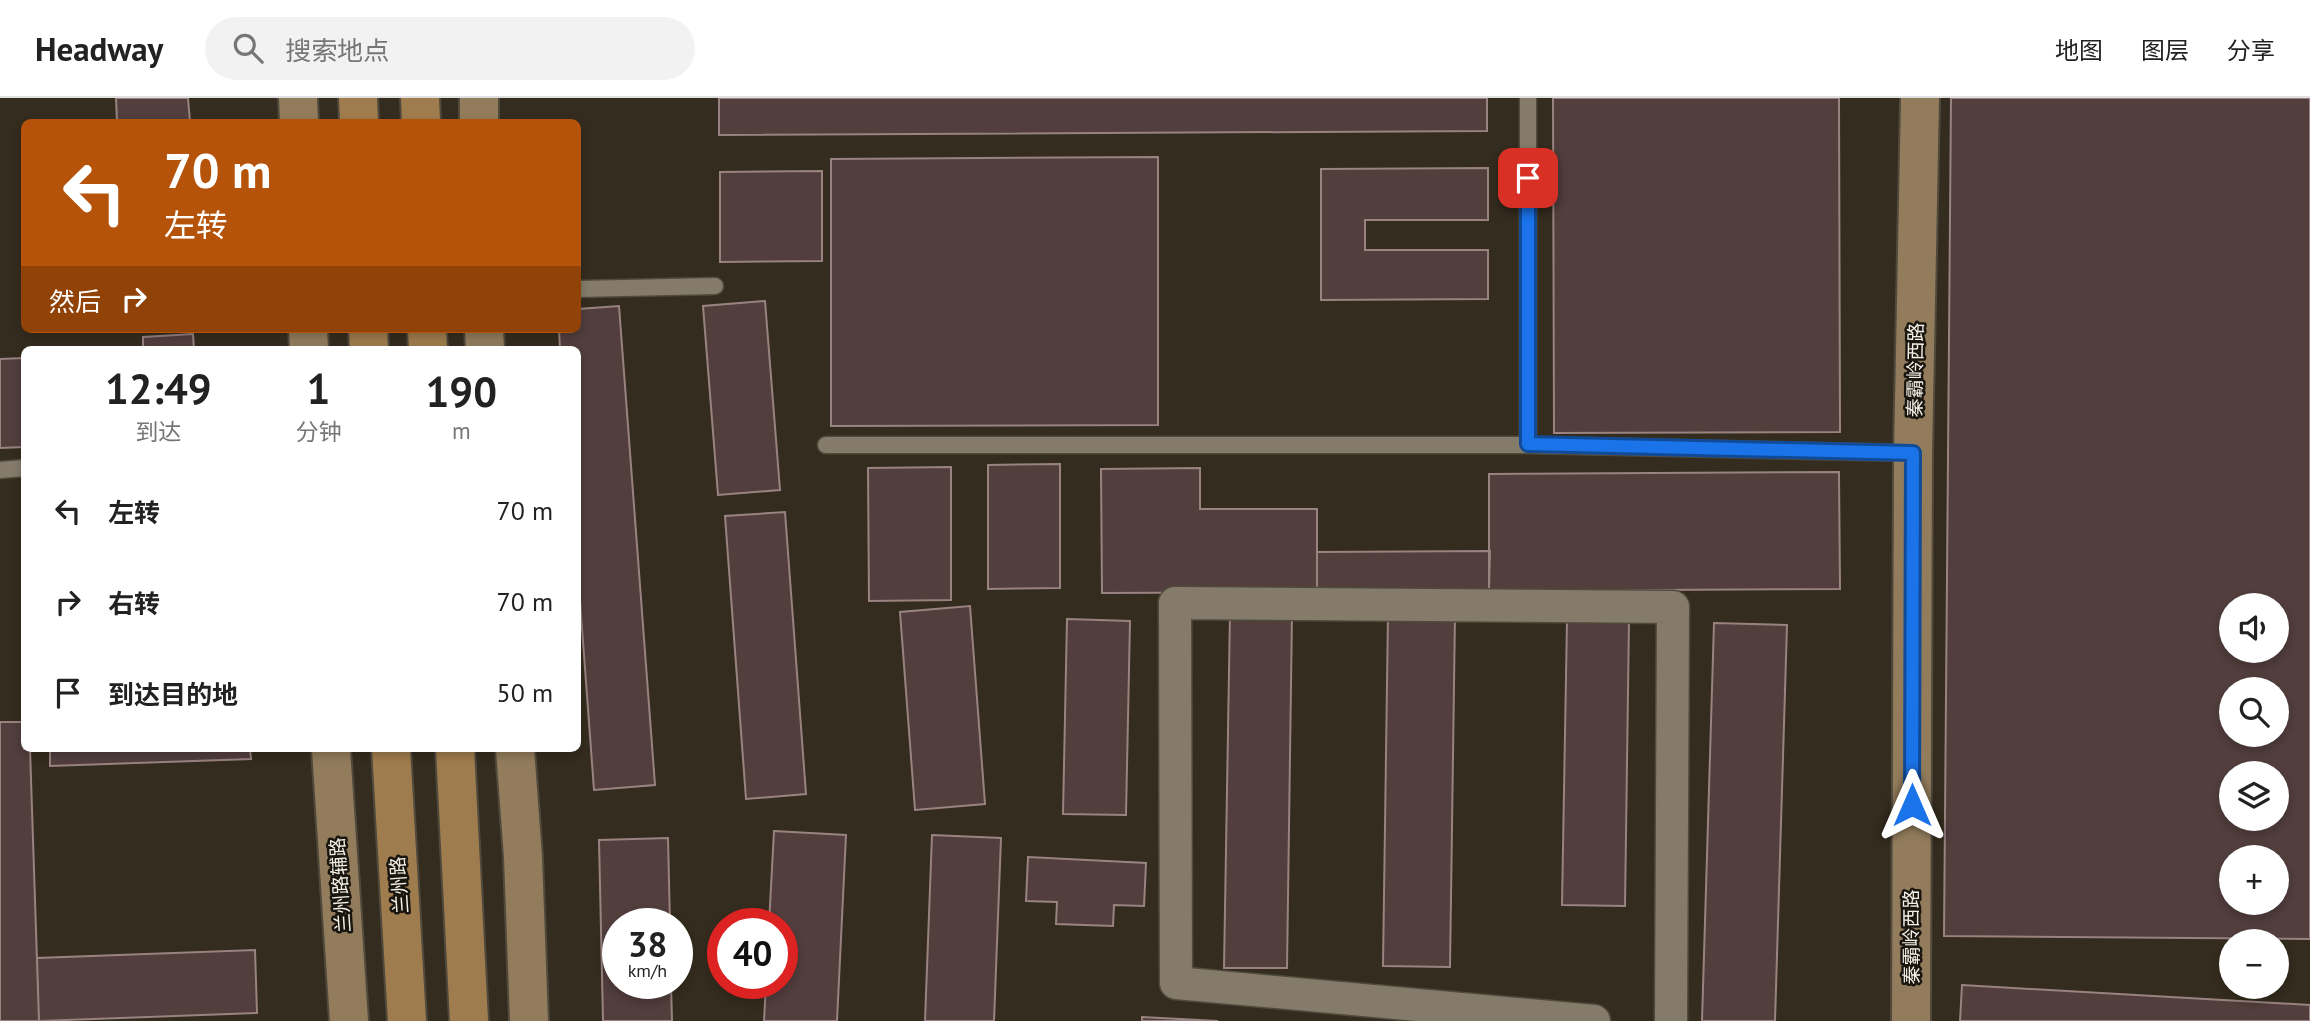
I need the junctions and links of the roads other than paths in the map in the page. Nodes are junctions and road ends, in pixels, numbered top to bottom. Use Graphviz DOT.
graph roads {
  1 [pos="298,98"];
  2 [pos="358,98"];
  3 [pos="420,98"];
  4 [pos="479,98"];
  5 [pos="1528,98"];
  6 [pos="1896,98"];
  7 [pos="1920,98"];
  8 [pos="299,119"];
  9 [pos="359,119"];
  10 [pos="421,119"];
  11 [pos="479,119"];
  12 [pos="715,286"];
  13 [pos="581,289"];
  14 [pos="1528,444"];
  15 [pos="826,445"];
  16 [pos="1901,453"];
  17 [pos="21,468"];
  18 [pos="0,470"];
  19 [pos="331,752"];
  20 [pos="391,752"];
  21 [pos="455,752"];
  22 [pos="515,752"];
  23 [pos="349,1021"];
  24 [pos="407,1021"];
  25 [pos="469,1021"];
  26 [pos="528,1021"];
  27 [pos="1594,1021"];
  28 [pos="1671,1021"];
  29 [pos="1888,1021"];
  30 [pos="1911,1021"];
  1 -- 8 [label="street"];
  2 -- 9 [label="main road"];
  3 -- 10 [label="main road"];
  4 -- 11 [label="street"];
  5 -- 14 [label="lane"];
  6 -- 16 [label="street, 秦霸岭西路"];
  7 -- 16 [label="street, 秦霸岭西路"];
  12 -- 13 [label="lane"];
  14 -- 15 [label="lane"];
  14 -- 16 [label="lane"];
  16 -- 29 [label="street, 秦霸岭西路"];
  16 -- 30 [label="street, 秦霸岭西路"];
  17 -- 18 [label="lane"];
  19 -- 23 [label="street, 兰州路辅路"];
  20 -- 24 [label="main road, 兰州路"];
  21 -- 25 [label="main road"];
  22 -- 26 [label="street"];
  27 -- 28 [label="street"];
}
